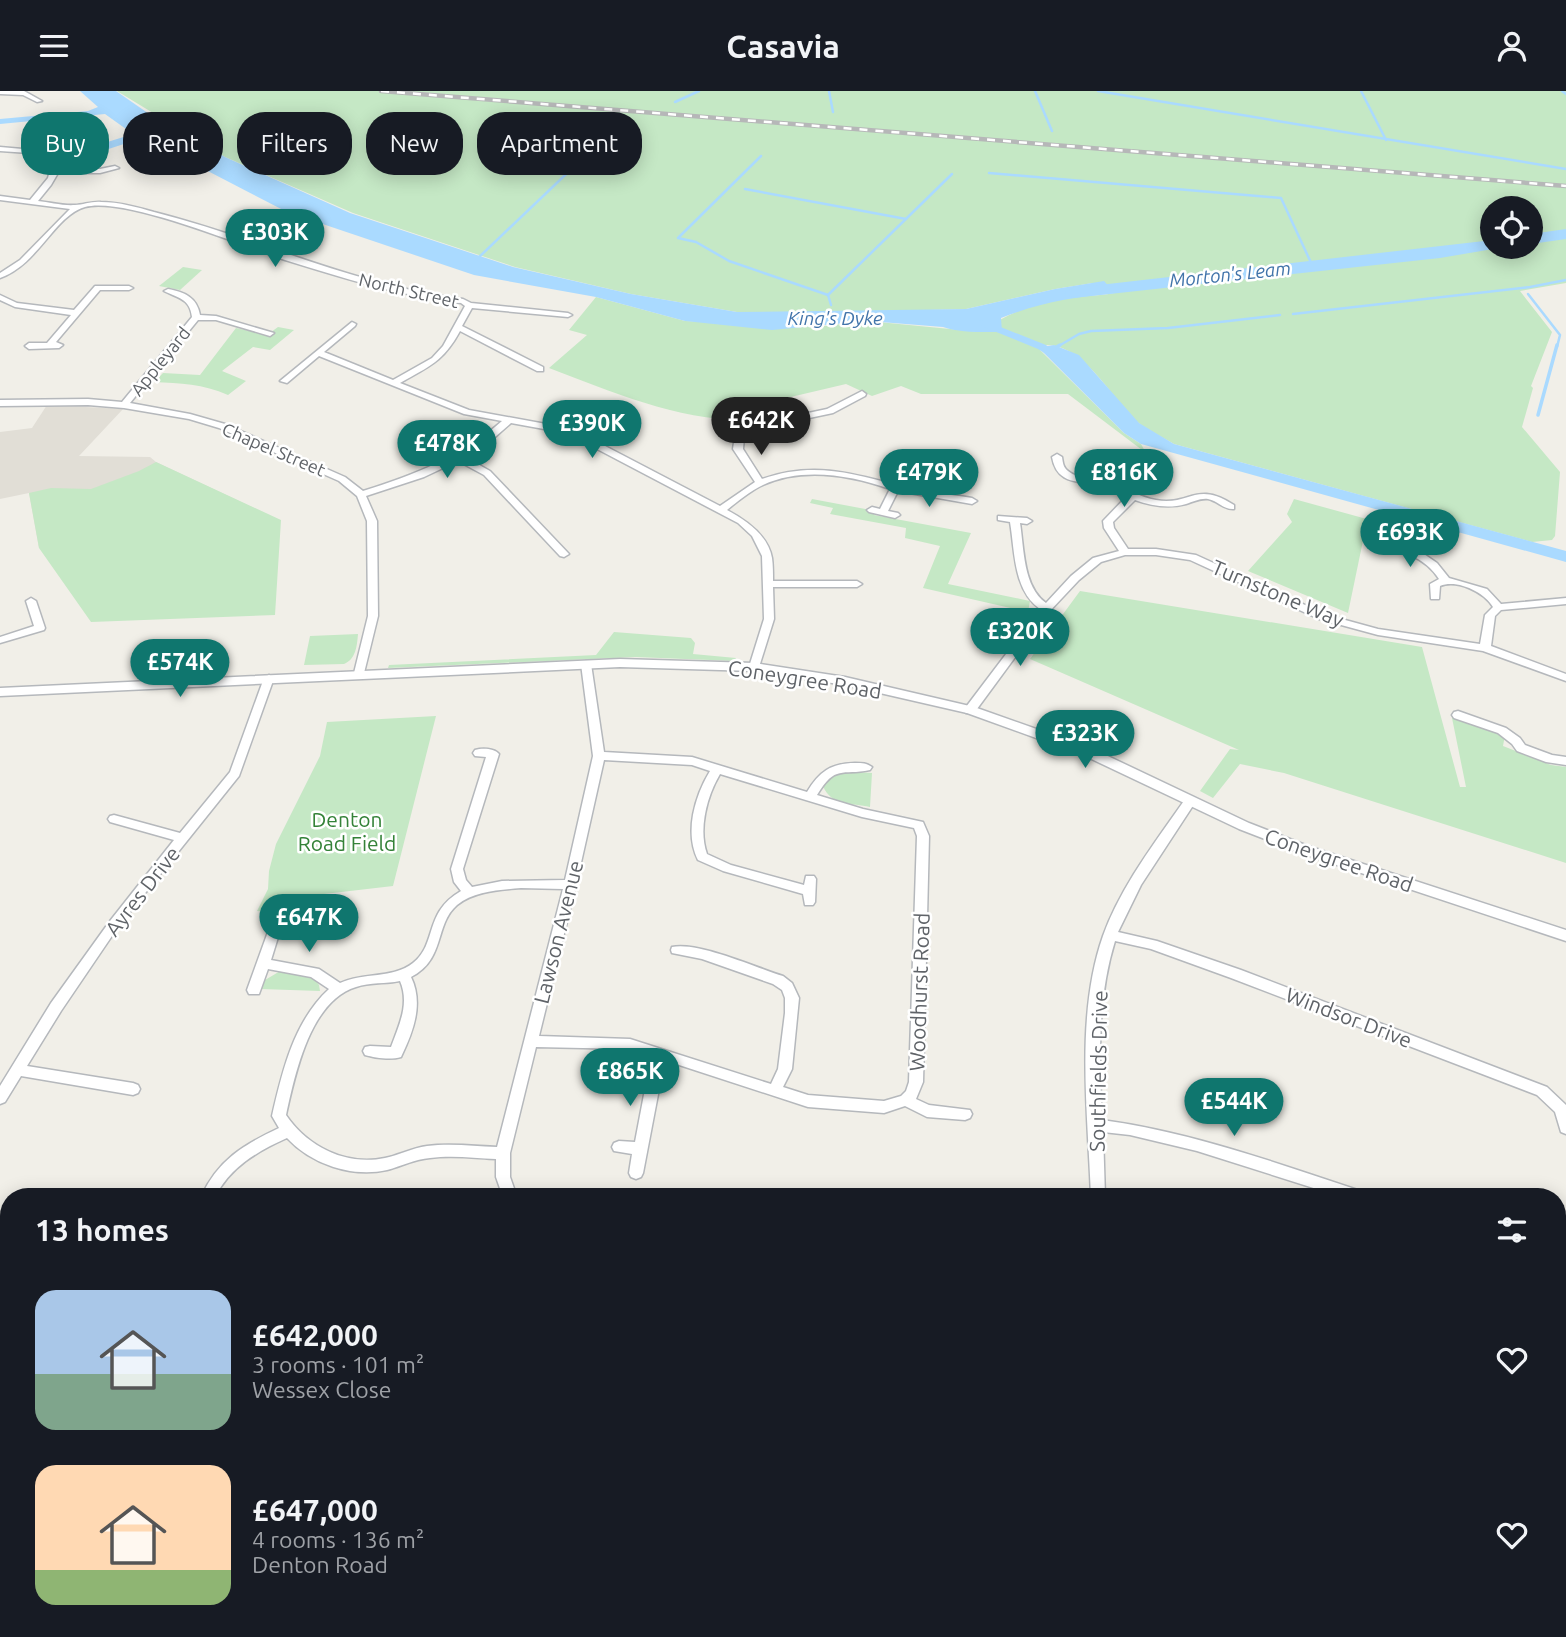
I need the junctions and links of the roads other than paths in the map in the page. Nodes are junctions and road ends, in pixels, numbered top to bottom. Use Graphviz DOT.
graph roads {
  1 [pos="0,92"];
  2 [pos="39,101"];
  3 [pos="0,149"];
  4 [pos="21,151"];
  5 [pos="115,167"];
  6 [pos="109,169"];
  7 [pos="53,175"];
  8 [pos="0,198"];
  9 [pos="33,201"];
  10 [pos="91,204"];
  11 [pos="78,208"];
  12 [pos="0,276"];
  13 [pos="130,288"];
  14 [pos="168,291"];
  15 [pos="2,301"];
  16 [pos="469,305"];
  17 [pos="76,313"];
  18 [pos="568,315"];
  19 [pos="195,317"];
  20 [pos="352,324"];
  21 [pos="458,327"];
  22 [pos="270,333"];
  23 [pos="29,346"];
  24 [pos="318,352"];
  25 [pos="540,369"];
  26 [pos="285,381"];
  27 [pos="395,382"];
  28 [pos="862,394"];
  29 [pos="0,403"];
  30 [pos="124,405"];
  31 [pos="508,421"];
  32 [pos="1057,457"];
  33 [pos="458,459"];
  34 [pos="760,483"];
  35 [pos="895,488"];
  36 [pos="361,495"];
  37 [pos="1133,496"];
  38 [pos="972,501"];
  39 [pos="1231,507"];
  40 [pos="719,511"];
  41 [pos="895,515"];
  42 [pos="1001,519"];
  43 [pos="1015,521"];
  44 [pos="1027,521"];
  45 [pos="1380,542"];
  46 [pos="1125,552"];
  47 [pos="564,554"];
  48 [pos="1445,580"];
  49 [pos="767,584"];
  50 [pos="857,584"];
  51 [pos="1435,597"];
  52 [pos="31,601"];
  53 [pos="1566,601"];
  54 [pos="1498,607"];
  55 [pos="1046,608"];
  56 [pos="0,640"];
  57 [pos="1485,648"];
  58 [pos="586,664"];
  59 [pos="754,667"];
  60 [pos="359,673"];
  61 [pos="269,678"];
  62 [pos="1566,678"];
  63 [pos="0,692"];
  64 [pos="970,710"];
  65 [pos="1458,715"];
  66 [pos="479,753"];
  67 [pos="599,756"];
  68 [pos="1566,761"];
  69 [pos="866,767"];
  70 [pos="717,769"];
  71 [pos="810,797"];
  72 [pos="1190,801"];
  73 [pos="114,819"];
  74 [pos="182,838"];
  75 [pos="570,885"];
  76 [pos="809,891"];
  77 [pos="469,892"];
  78 [pos="276,921"];
  79 [pos="1110,935"];
  80 [pos="1566,936"];
  81 [pos="677,950"];
  82 [pos="263,963"];
  83 [pos="404,977"];
  84 [pos="339,989"];
  85 [pos="254,990"];
  86 [pos="531,1041"];
  87 [pos="370,1051"];
  88 [pos="666,1056"];
  89 [pos="16,1070"];
  90 [pos="133,1089"];
  91 [pos="775,1090"];
  92 [pos="0,1098"];
  93 [pos="906,1100"];
  94 [pos="965,1114"];
  95 [pos="1097,1125"];
  96 [pos="1566,1128"];
  97 [pos="287,1131"];
  98 [pos="619,1147"];
  99 [pos="640,1149"];
  100 [pos="503,1153"];
  101 [pos="636,1173"];
  102 [pos="214,1188"];
  103 [pos="507,1188"];
  104 [pos="1098,1188"];
  105 [pos="1333,1188"];
  1 -- 2 [label="street"];
  3 -- 4 [label="street"];
  5 -- 6 [label="street"];
  7 -- 9 [label="street"];
  8 -- 9 [label="street"];
  9 -- 11 [label="street"];
  10 -- 11 [label="street"];
  10 -- 16 [label="street, North Street"];
  11 -- 12 [label="street"];
  13 -- 17 [label="street"];
  14 -- 19 [label="street, Appleyard"];
  15 -- 17 [label="street"];
  16 -- 18 [label="street, North Street"];
  16 -- 21 [label="street"];
  17 -- 23 [label="street"];
  19 -- 22 [label="street, Appleyard"];
  19 -- 30 [label="street, Appleyard"];
  20 -- 24 [label="street"];
  21 -- 25 [label="street, North Street"];
  21 -- 27 [label="street"];
  24 -- 26 [label="street"];
  24 -- 27 [label="street"];
  27 -- 31 [label="street"];
  28 -- 34 [label="street"];
  29 -- 30 [label="street, Chapel Street"];
  30 -- 36 [label="street, Chapel Street"];
  31 -- 33 [label="street"];
  31 -- 40 [label="street"];
  32 -- 37 [label="street"];
  33 -- 36 [label="street"];
  33 -- 47 [label="street"];
  34 -- 35 [label="street"];
  34 -- 40 [label="street"];
  35 -- 38 [label="street"];
  35 -- 41 [label="street"];
  36 -- 60 [label="street"];
  37 -- 39 [label="street"];
  37 -- 46 [label="street"];
  40 -- 49 [label="street"];
  42 -- 43 [label="street"];
  43 -- 44 [label="street"];
  43 -- 55 [label="street"];
  45 -- 48 [label="street"];
  46 -- 55 [label="street, Turnstone Way"];
  46 -- 57 [label="street, Turnstone Way"];
  48 -- 51 [label="street"];
  48 -- 54 [label="street"];
  49 -- 50 [label="street"];
  49 -- 59 [label="street"];
  52 -- 56 [label="street"];
  53 -- 54 [label="street"];
  54 -- 57 [label="street"];
  55 -- 64 [label="street, Turnstone Way"];
  57 -- 62 [label="street, Turnstone Way"];
  58 -- 59 [label="street, Coneygree Road"];
  58 -- 60 [label="street, Coneygree Road"];
  58 -- 67 [label="street, Lawson Avenue"];
  59 -- 64 [label="street, Coneygree Road"];
  60 -- 61 [label="street, Coneygree Road"];
  61 -- 63 [label="street, Coneygree Road"];
  61 -- 74 [label="street, Ayres Drive"];
  64 -- 72 [label="street, Coneygree Road"];
  65 -- 68 [label="street"];
  66 -- 77 [label="street"];
  67 -- 70 [label="street, Woodhurst Road"];
  67 -- 75 [label="street, Lawson Avenue"];
  69 -- 71 [label="street"];
  70 -- 71 [label="street, Woodhurst Road"];
  70 -- 76 [label="street"];
  71 -- 93 [label="street, Woodhurst Road"];
  72 -- 79 [label="street, Southfields Drive"];
  72 -- 80 [label="street, Coneygree Road"];
  73 -- 74 [label="street"];
  74 -- 89 [label="street, Ayres Drive"];
  75 -- 77 [label="street"];
  75 -- 86 [label="street, Lawson Avenue"];
  77 -- 83 [label="street"];
  78 -- 82 [label="street"];
  79 -- 95 [label="street, Southfields Drive"];
  79 -- 96 [label="street, Windsor Drive"];
  81 -- 91 [label="street"];
  82 -- 84 [label="street"];
  82 -- 85 [label="street"];
  83 -- 84 [label="street"];
  83 -- 87 [label="street"];
  84 -- 97 [label="street"];
  86 -- 88 [label="street, Woodhurst Road"];
  86 -- 100 [label="street, Lawson Avenue"];
  88 -- 91 [label="street, Woodhurst Road"];
  88 -- 99 [label="street"];
  89 -- 90 [label="street"];
  89 -- 92 [label="street, Ayres Drive"];
  91 -- 93 [label="street, Woodhurst Road"];
  93 -- 94 [label="street"];
  95 -- 104 [label="street, Southfields Drive"];
  95 -- 105 [label="street"];
  97 -- 100 [label="street"];
  97 -- 102 [label="street"];
  98 -- 99 [label="street"];
  99 -- 101 [label="street"];
  100 -- 103 [label="street, Lawson Avenue"];
}
